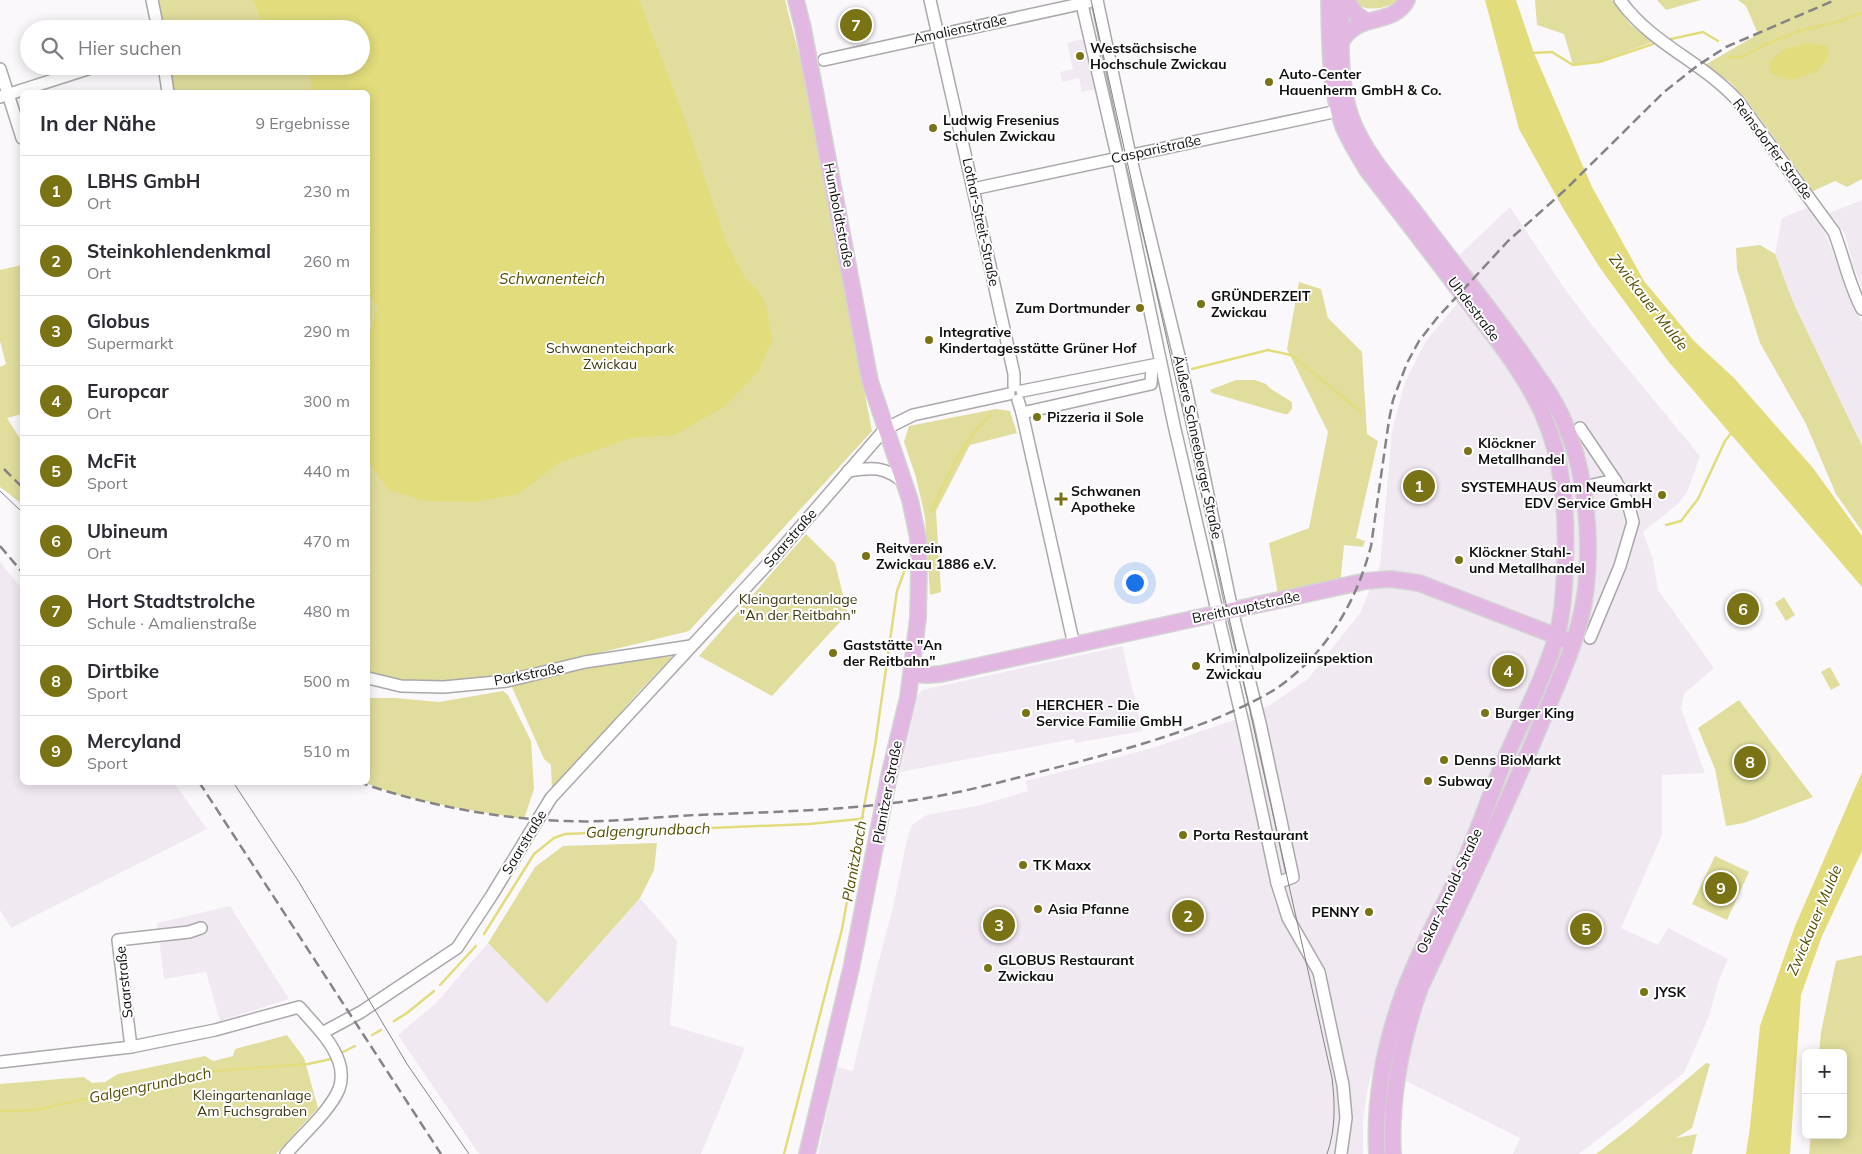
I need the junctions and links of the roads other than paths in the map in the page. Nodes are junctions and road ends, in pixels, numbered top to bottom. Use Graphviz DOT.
graph roads {
  1 [pos="152,0"];
  2 [pos="796,0"];
  3 [pos="930,0"];
  4 [pos="1096,0"];
  5 [pos="1329,0"];
  6 [pos="1341,0"];
  7 [pos="1346,0"];
  8 [pos="1407,0"];
  9 [pos="1620,0"];
  10 [pos="1081,2"];
  11 [pos="156,20"];
  12 [pos="1366,21"];
  13 [pos="938,34"];
  14 [pos="1341,42"];
  15 [pos="824,60"];
  16 [pos="0,69"];
  17 [pos="69,75"];
  18 [pos="165,75"];
  19 [pos="23,90"];
  20 [pos="168,90"];
  21 [pos="20,91"];
  22 [pos="4,96"];
  23 [pos="1338,111"];
  24 [pos="20,133"];
  25 [pos="1130,155"];
  26 [pos="1118,158"];
  27 [pos="974,188"];
  28 [pos="1862,309"];
  29 [pos="1156,365"];
  30 [pos="1016,393"];
  31 [pos="1022,413"];
  32 [pos="1580,428"];
  33 [pos="885,429"];
  34 [pos="848,471"];
  35 [pos="1615,480"];
  36 [pos="905,484"];
  37 [pos="1583,487"];
  38 [pos="1225,612"];
  39 [pos="1556,636"];
  40 [pos="1590,638"];
  41 [pos="1573,642"];
  42 [pos="1074,645"];
  43 [pos="690,646"];
  44 [pos="912,674"];
  45 [pos="370,678"];
  46 [pos="1277,883"];
  47 [pos="201,928"];
  48 [pos="322,1033"];
  49 [pos="131,1047"];
  50 [pos="0,1062"];
  51 [pos="286,1154"];
  52 [pos="808,1154"];
  53 [pos="1341,1154"];
  54 [pos="1377,1154"];
  55 [pos="1393,1154"];
  1 -- 11 [label="street"];
  2 -- 33 [label="main road, Humboldtstraße"];
  3 -- 13 [label="street, Lothar-Streit-Straße"];
  4 -- 10 [label="street, Amalienstraße"];
  4 -- 25 [label="street, Äußere Schneeberger Straße"];
  5 -- 23 [label="main road, Uhdestraße"];
  6 -- 14 [label="main road, Uhdestraße"];
  7 -- 12 [label="main road"];
  8 -- 12 [label="main road"];
  9 -- 28 [label="street, Reinsdorfer Straße"];
  10 -- 13 [label="street, Amalienstraße"];
  10 -- 26 [label="street, Äußere Schneeberger Straße"];
  12 -- 14 [label="main road"];
  13 -- 15 [label="street, Amalienstraße"];
  13 -- 27 [label="street, Lothar-Streit-Straße"];
  14 -- 37 [label="main road, Uhdestraße"];
  16 -- 22 [label="street"];
  17 -- 19 [label="street"];
  18 -- 20 [label="street"];
  21 -- 22 [label="street"];
  22 -- 24 [label="street"];
  23 -- 25 [label="street, Casparistraße"];
  23 -- 39 [label="main road, Uhdestraße"];
  25 -- 26 [label="street, Casparistraße"];
  25 -- 38 [label="street, Äußere Schneeberger Straße"];
  26 -- 27 [label="street, Casparistraße"];
  26 -- 29 [label="street, Äußere Schneeberger Straße"];
  27 -- 30 [label="street, Lothar-Streit-Straße"];
  29 -- 30 [label="street, Saarstraße"];
  29 -- 31 [label="street"];
  29 -- 38 [label="street, Äußere Schneeberger Straße"];
  30 -- 31 [label="street, Lothar-Streit-Straße"];
  30 -- 33 [label="street, Saarstraße"];
  31 -- 42 [label="street, Lothar-Streit-Straße"];
  32 -- 35 [label="street"];
  33 -- 34 [label="street, Saarstraße"];
  33 -- 36 [label="main road, Planitzer Straße"];
  34 -- 36 [label="street"];
  34 -- 43 [label="street, Saarstraße"];
  35 -- 37 [label="street"];
  35 -- 40 [label="street"];
  36 -- 44 [label="main road, Planitzer Straße"];
  37 -- 41 [label="main road, Uhdestraße"];
  38 -- 39 [label="main road, Breithauptstraße"];
  38 -- 42 [label="main road, Breithauptstraße"];
  38 -- 46 [label="street, Äußere Schneeberger Straße"];
  38 -- 46 [label="street, Äußere Schneeberger Straße"];
  39 -- 41 [label="main road, Breithauptstraße"];
  39 -- 54 [label="main road, Oskar-Arnold-Straße"];
  41 -- 55 [label="main road, Oskar-Arnold-Straße"];
  42 -- 44 [label="main road, Breithauptstraße"];
  43 -- 45 [label="street, Parkstraße"];
  43 -- 48 [label="street, Saarstraße"];
  44 -- 52 [label="main road, Planitzer Straße"];
  46 -- 53 [label="street, Äußere Schneeberger Straße"];
  47 -- 49 [label="street, Saarstraße"];
  48 -- 49 [label="street"];
  48 -- 51 [label="street"];
  49 -- 50 [label="street"];
}
